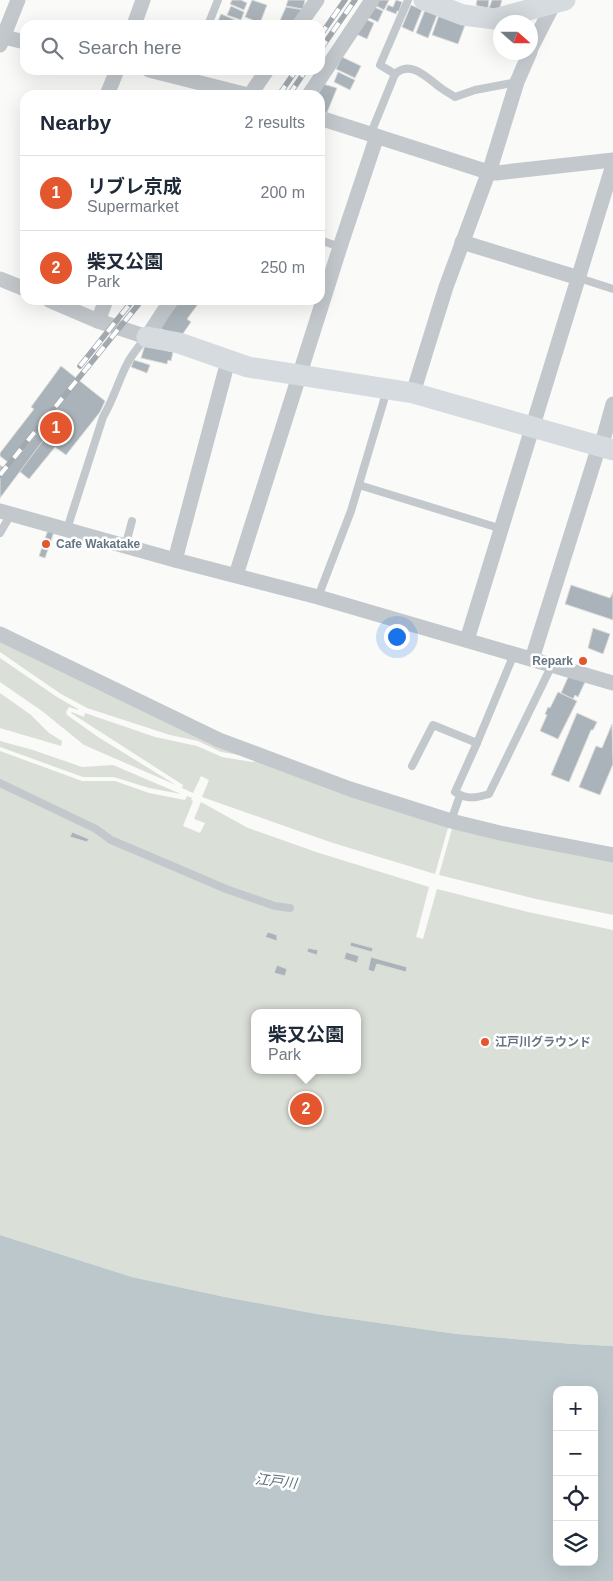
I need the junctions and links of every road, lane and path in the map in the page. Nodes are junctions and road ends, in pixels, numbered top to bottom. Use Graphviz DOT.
graph roads {
  1 [pos="18,0"];
  2 [pos="143,0"];
  3 [pos="218,0"];
  4 [pos="317,0"];
  5 [pos="372,0"];
  6 [pos="408,0"];
  7 [pos="424,0"];
  8 [pos="559,2"];
  9 [pos="136,20"];
  10 [pos="210,20"];
  11 [pos="303,20"];
  12 [pos="538,37"];
  13 [pos="1,40"];
  14 [pos="20,42"];
  15 [pos="526,60"];
  16 [pos="325,71"];
  17 [pos="395,74"];
  18 [pos="115,75"];
  19 [pos="190,75"];
  20 [pos="263,75"];
  21 [pos="322,75"];
  22 [pos="517,82"];
  23 [pos="109,90"];
  24 [pos="234,90"];
  25 [pos="253,90"];
  26 [pos="312,90"];
  27 [pos="325,119"];
  28 [pos="374,134"];
  29 [pos="613,160"];
  30 [pos="613,165"];
  31 [pos="488,172"];
  32 [pos="325,242"];
  33 [pos="462,242"];
  34 [pos="340,247"];
  35 [pos="579,278"];
  36 [pos="0,279"];
  37 [pos="20,287"];
  38 [pos="613,289"];
  39 [pos="325,294"];
  40 [pos="61,305"];
  41 [pos="104,305"];
  42 [pos="168,305"];
  43 [pos="321,305"];
  44 [pos="98,321"];
  45 [pos="147,337"];
  46 [pos="228,360"];
  47 [pos="299,375"];
  48 [pos="387,388"];
  49 [pos="413,393"];
  50 [pos="613,404"];
  51 [pos="532,427"];
  52 [pos="604,448"];
  53 [pos="359,485"];
  54 [pos="6,513"];
  55 [pos="132,521"];
  56 [pos="67,529"];
  57 [pos="502,529"];
  58 [pos="0,534"];
  59 [pos="125,547"];
  60 [pos="174,560"];
  61 [pos="236,576"];
  62 [pos="318,597"];
  63 [pos="0,634"];
  64 [pos="467,640"];
  65 [pos="514,654"];
  66 [pos="532,659"];
  67 [pos="552,665"];
  68 [pos="613,683"];
  69 [pos="477,743"];
  70 [pos="412,766"];
  71 [pos="0,783"];
  72 [pos="460,795"];
  73 [pos="452,821"];
  74 [pos="613,855"];
  75 [pos="290,908"];
  1 -- 13 [label="street"];
  2 -- 9 [label="street"];
  3 -- 10 [label="lane"];
  4 -- 11 [label="street"];
  5 -- 16 [label="street"];
  6 -- 17 [label="lane"];
  7 -- 8 [label="street"];
  8 -- 12 [label="street"];
  13 -- 14 [label="street"];
  15 -- 22 [label="street"];
  17 -- 22 [label="lane"];
  17 -- 28 [label="lane"];
  18 -- 23 [label="street"];
  19 -- 24 [label="street"];
  20 -- 25 [label="street"];
  21 -- 26 [label="street"];
  22 -- 31 [label="street"];
  27 -- 28 [label="street"];
  28 -- 31 [label="street"];
  28 -- 34 [label="street"];
  29 -- 31 [label="street"];
  30 -- 35 [label="street"];
  31 -- 33 [label="street"];
  32 -- 34 [label="lane"];
  33 -- 35 [label="street"];
  33 -- 49 [label="street"];
  34 -- 39 [label="street"];
  35 -- 38 [label="lane"];
  35 -- 51 [label="street"];
  36 -- 37 [label="street"];
  40 -- 44 [label="street"];
  41 -- 44 [label="street"];
  42 -- 45 [label="street"];
  43 -- 47 [label="street"];
  44 -- 45 [label="street"];
  45 -- 46 [label="street"];
  45 -- 56 [label="lane"];
  46 -- 47 [label="street"];
  46 -- 60 [label="street"];
  47 -- 48 [label="street"];
  47 -- 61 [label="street"];
  48 -- 49 [label="street"];
  48 -- 53 [label="lane"];
  49 -- 51 [label="street"];
  50 -- 52 [label="street"];
  51 -- 52 [label="street"];
  51 -- 57 [label="street"];
  52 -- 66 [label="street"];
  53 -- 57 [label="lane"];
  53 -- 62 [label="lane"];
  54 -- 56 [label="street"];
  54 -- 58 [label="lane"];
  55 -- 59 [label="lane"];
  56 -- 59 [label="street"];
  57 -- 64 [label="street"];
  59 -- 60 [label="street"];
  60 -- 61 [label="street"];
  61 -- 62 [label="street"];
  62 -- 64 [label="street"];
  63 -- 73 [label="street"];
  64 -- 65 [label="street"];
  65 -- 66 [label="street"];
  65 -- 69 [label="lane"];
  66 -- 67 [label="street"];
  67 -- 68 [label="street"];
  67 -- 72 [label="lane"];
  69 -- 70 [label="lane"];
  69 -- 72 [label="lane"];
  71 -- 75 [label="lane"];
  72 -- 73 [label="lane"];
  73 -- 74 [label="street"];
}
